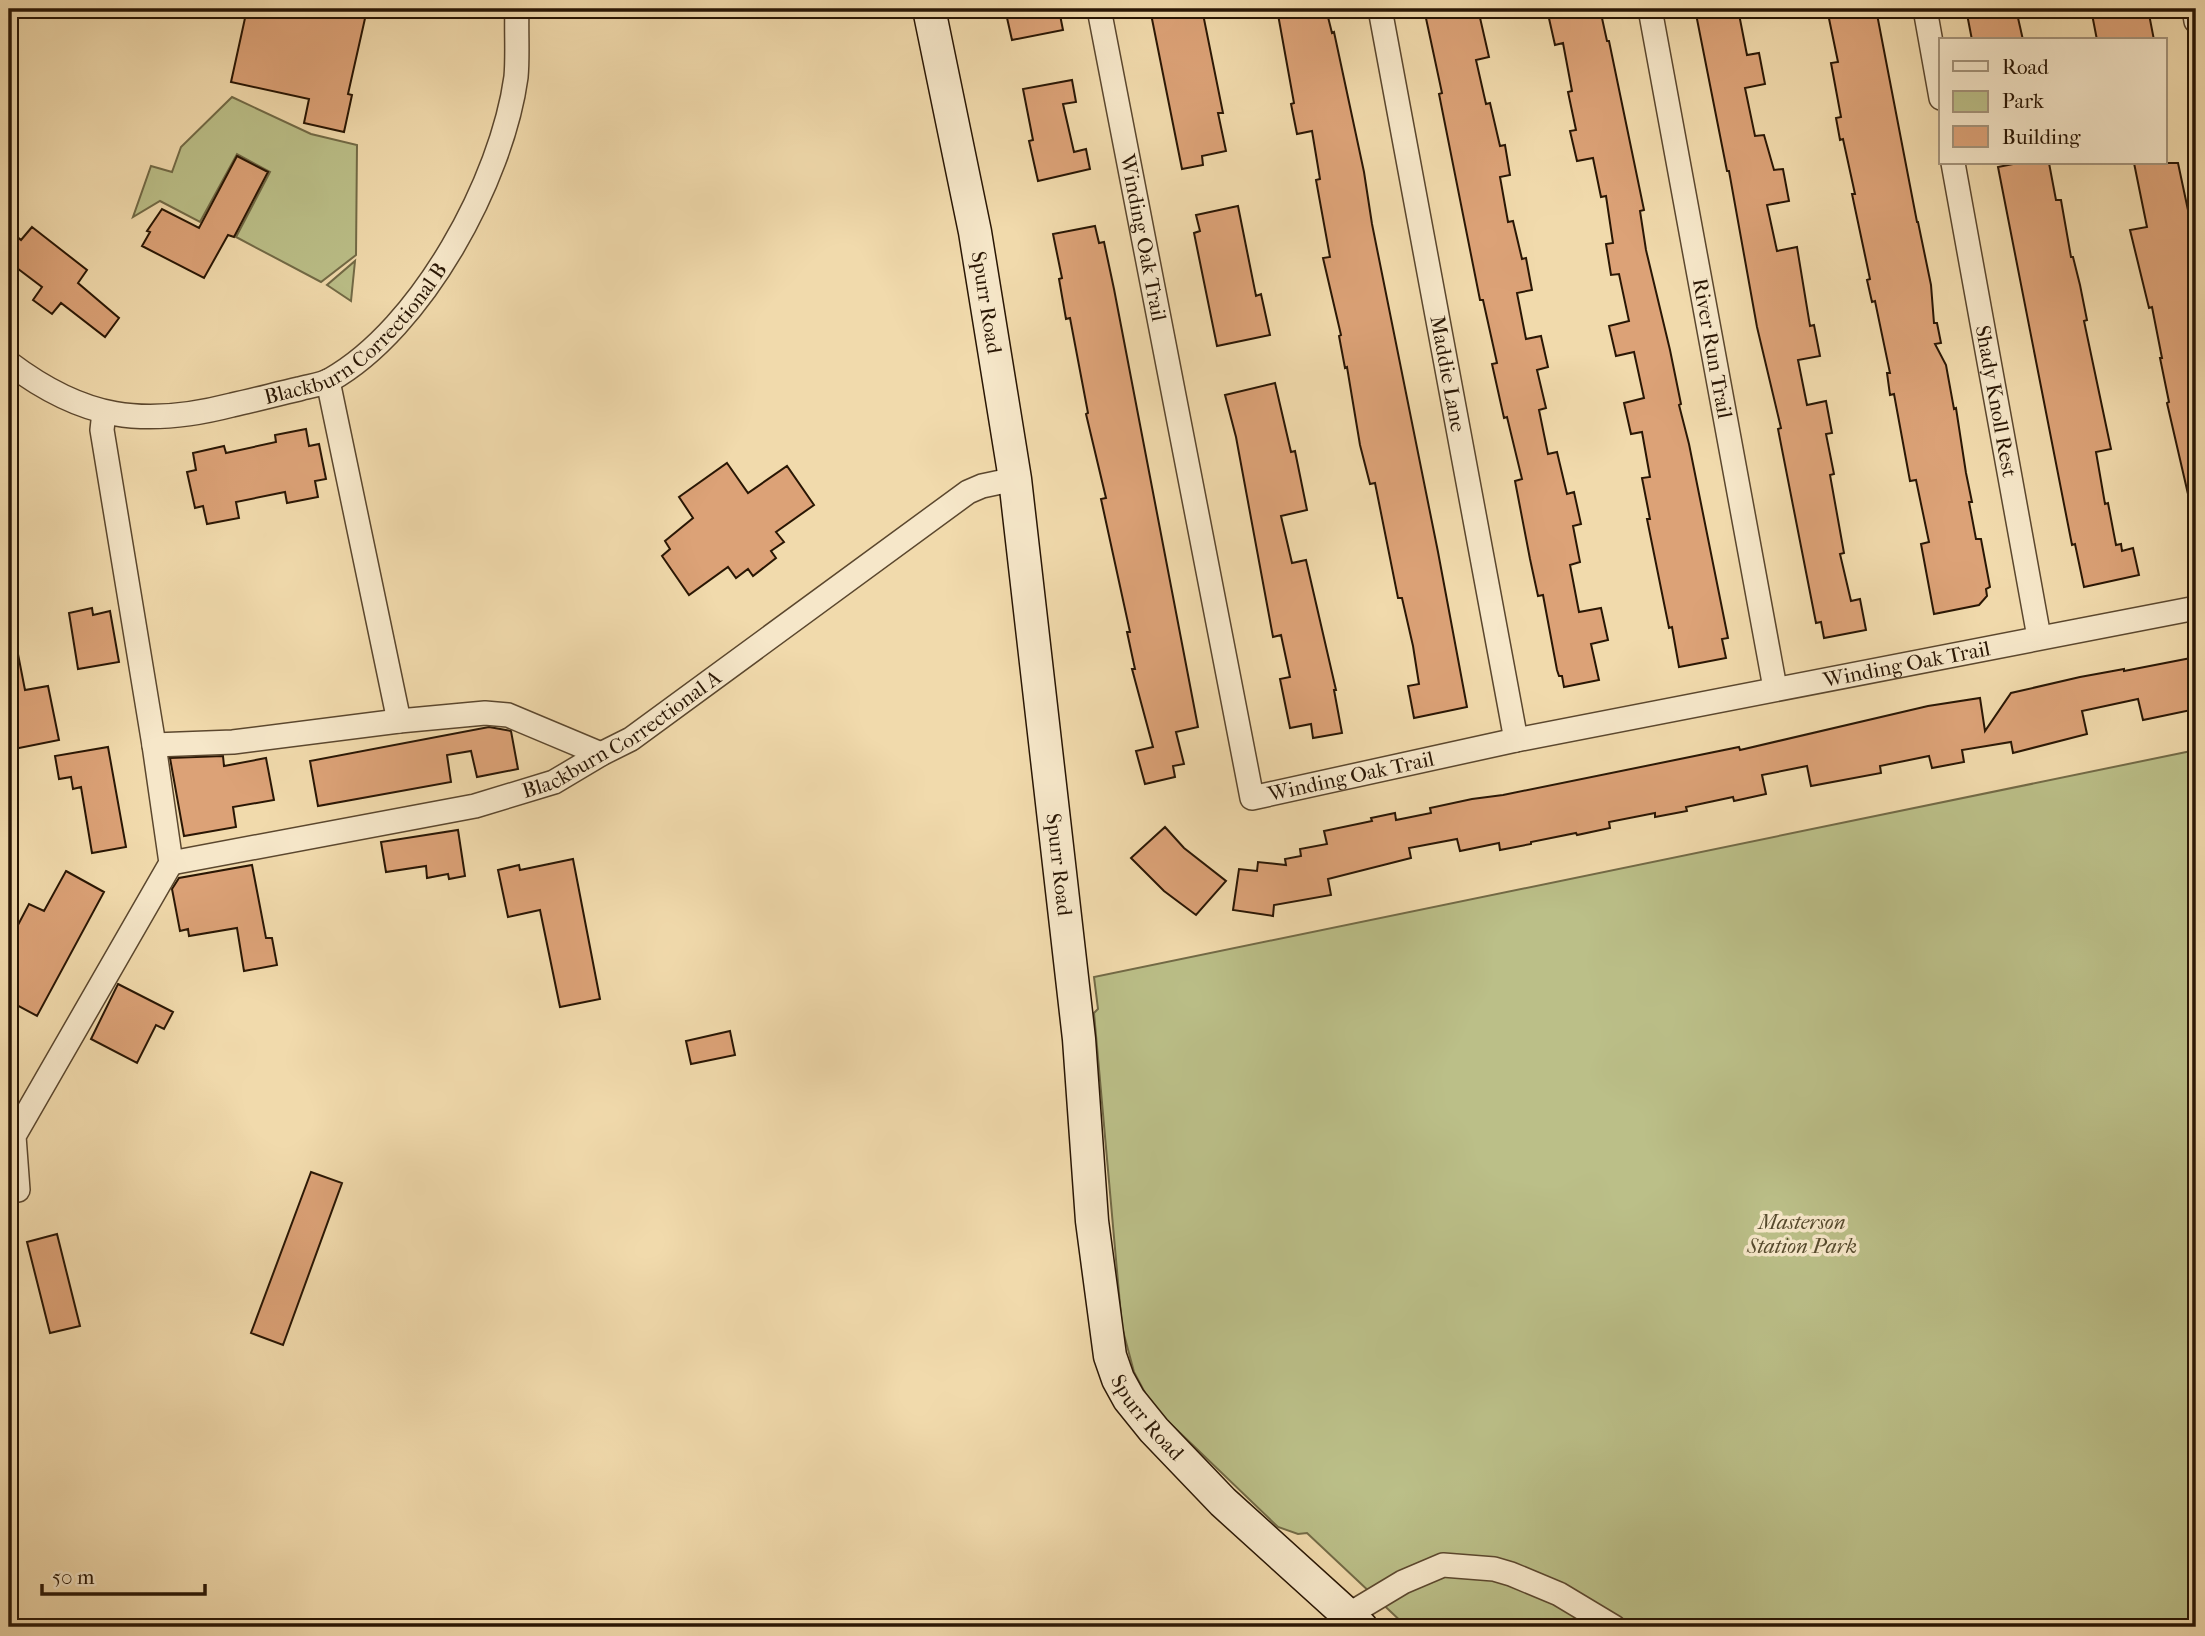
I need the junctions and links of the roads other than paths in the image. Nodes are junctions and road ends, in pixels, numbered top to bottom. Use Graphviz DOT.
graph roads {
  1 [pos="517,9"];
  2 [pos="929,9"];
  3 [pos="1099,9"];
  4 [pos="1380,9"];
  5 [pos="1650,9"];
  6 [pos="1924,9"];
  7 [pos="2194,9"];
  8 [pos="2196,21"];
  9 [pos="1939,88"];
  10 [pos="1953,164"];
  11 [pos="9,363"];
  12 [pos="328,382"];
  13 [pos="104,412"];
  14 [pos="1015,479"];
  15 [pos="2196,608"];
  16 [pos="2039,637"];
  17 [pos="1775,688"];
  18 [pos="399,720"];
  19 [pos="1516,740"];
  20 [pos="154,745"];
  21 [pos="601,754"];
  22 [pos="171,863"];
  23 [pos="18,1190"];
  24 [pos="1355,1622"];
  25 [pos="1614,1627"];
  1 -- 12 [label="street, Blackburn Correctional B"];
  2 -- 14 [label="street, Spurr Road"];
  3 -- 19 [label="street, Winding Oak Trail"];
  4 -- 19 [label="street, Maddie Lane"];
  5 -- 17 [label="street, River Run Trail"];
  6 -- 9 [label="street"];
  7 -- 8 [label="street"];
  10 -- 16 [label="street, Shady Knoll Rest"];
  11 -- 13 [label="street, Blackburn Correctional B"];
  12 -- 13 [label="street, Blackburn Correctional B"];
  12 -- 18 [label="street"];
  13 -- 20 [label="street"];
  14 -- 21 [label="street, Blackburn Correctional A"];
  14 -- 24 [label="street, Spurr Road"];
  15 -- 16 [label="street, Winding Oak Trail"];
  16 -- 17 [label="street, Winding Oak Trail"];
  17 -- 19 [label="street, Winding Oak Trail"];
  18 -- 20 [label="street"];
  18 -- 21 [label="street"];
  20 -- 22 [label="street"];
  21 -- 22 [label="street, Blackburn Correctional A"];
  22 -- 23 [label="street"];
  24 -- 25 [label="street"];
}
